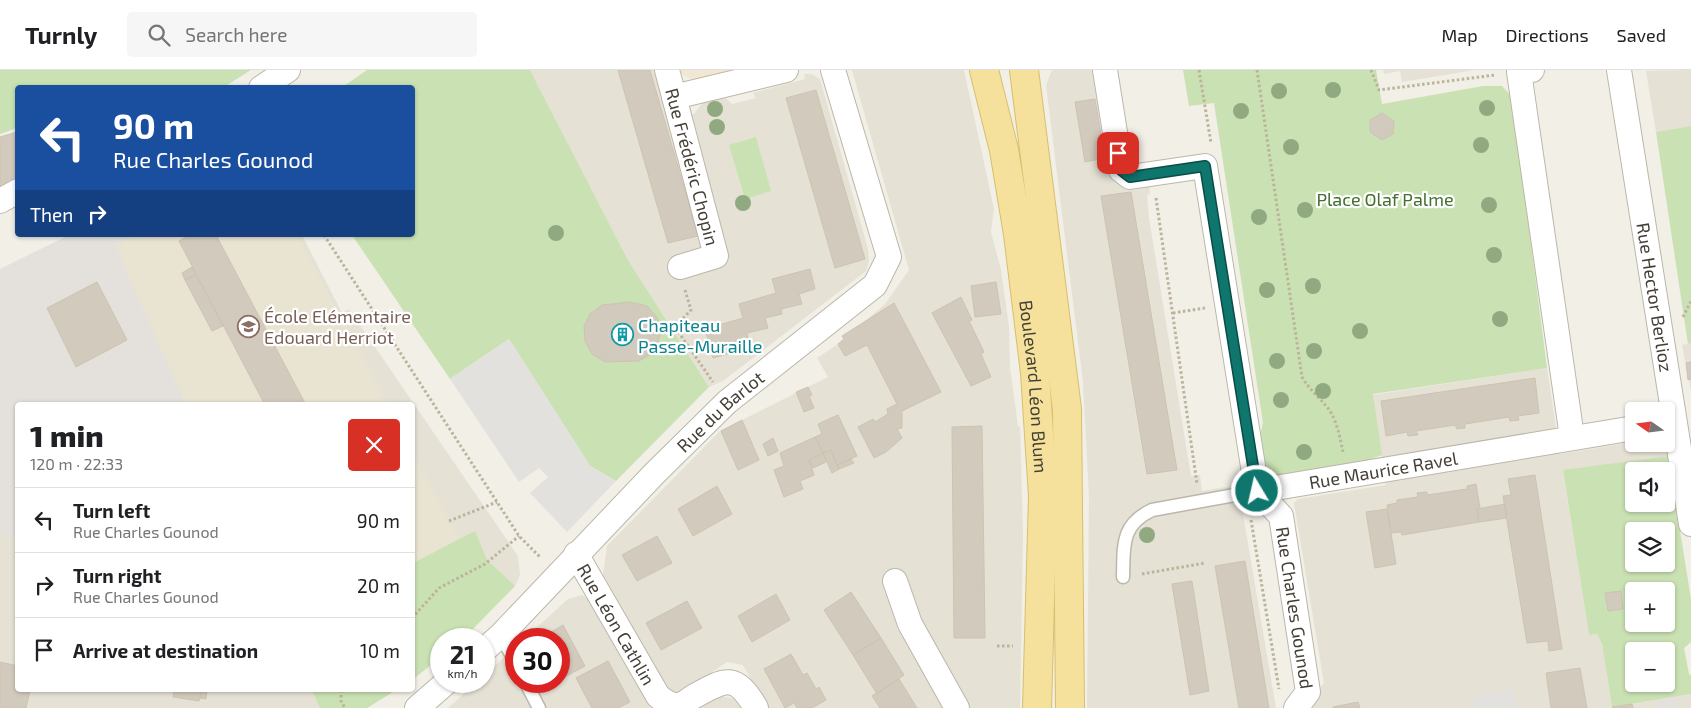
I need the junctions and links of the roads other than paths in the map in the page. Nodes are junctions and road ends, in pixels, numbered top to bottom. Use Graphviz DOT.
graph roads {
  1 [pos="288,70"];
  2 [pos="667,70"];
  3 [pos="786,70"];
  4 [pos="833,70"];
  5 [pos="984,70"];
  6 [pos="1024,70"];
  7 [pos="1105,70"];
  8 [pos="1619,70"];
  9 [pos="1525,71"];
  10 [pos="266,85"];
  11 [pos="674,97"];
  12 [pos="15,193"];
  13 [pos="0,201"];
  14 [pos="680,267"];
  15 [pos="1667,402"];
  16 [pos="1625,429"];
  17 [pos="1572,437"];
  18 [pos="1675,446"];
  19 [pos="1257,491"];
  20 [pos="1691,524"];
  21 [pos="576,554"];
  22 [pos="1123,577"];
  23 [pos="895,582"];
  24 [pos="495,640"];
  25 [pos="495,646"];
  26 [pos="505,654"];
  27 [pos="434,693"];
  28 [pos="531,693"];
  29 [pos="1296,707"];
  30 [pos="417,708"];
  31 [pos="539,708"];
  32 [pos="756,708"];
  33 [pos="957,708"];
  34 [pos="1037,708"];
  35 [pos="1070,708"];
  1 -- 10 [label="street"];
  2 -- 11 [label="street, Rue Frédéric Chopin"];
  3 -- 11 [label="street"];
  4 -- 21 [label="street, Rue du Barlot"];
  5 -- 34 [label="main road, Boulevard Léon Blum"];
  6 -- 35 [label="main road, Boulevard Léon Blum"];
  7 -- 19 [label="street"];
  8 -- 15 [label="street, Rue Hector Berlioz"];
  9 -- 17 [label="street"];
  11 -- 14 [label="street, Rue Frédéric Chopin"];
  12 -- 13 [label="street"];
  16 -- 17 [label="street, Rue Maurice Ravel"];
  17 -- 19 [label="street, Rue Maurice Ravel"];
  18 -- 20 [label="street, Rue Hector Berlioz"];
  19 -- 22 [label="lane, Rue Maurice Ravel"];
  19 -- 29 [label="street, Rue Charles Gounod"];
  21 -- 24 [label="street, Rue du Barlot"];
  21 -- 32 [label="street, Rue Léon Cathlin"];
  23 -- 33 [label="street"];
  25 -- 26 [label="lane"];
  27 -- 30 [label="street"];
  28 -- 31 [label="lane"];
}
